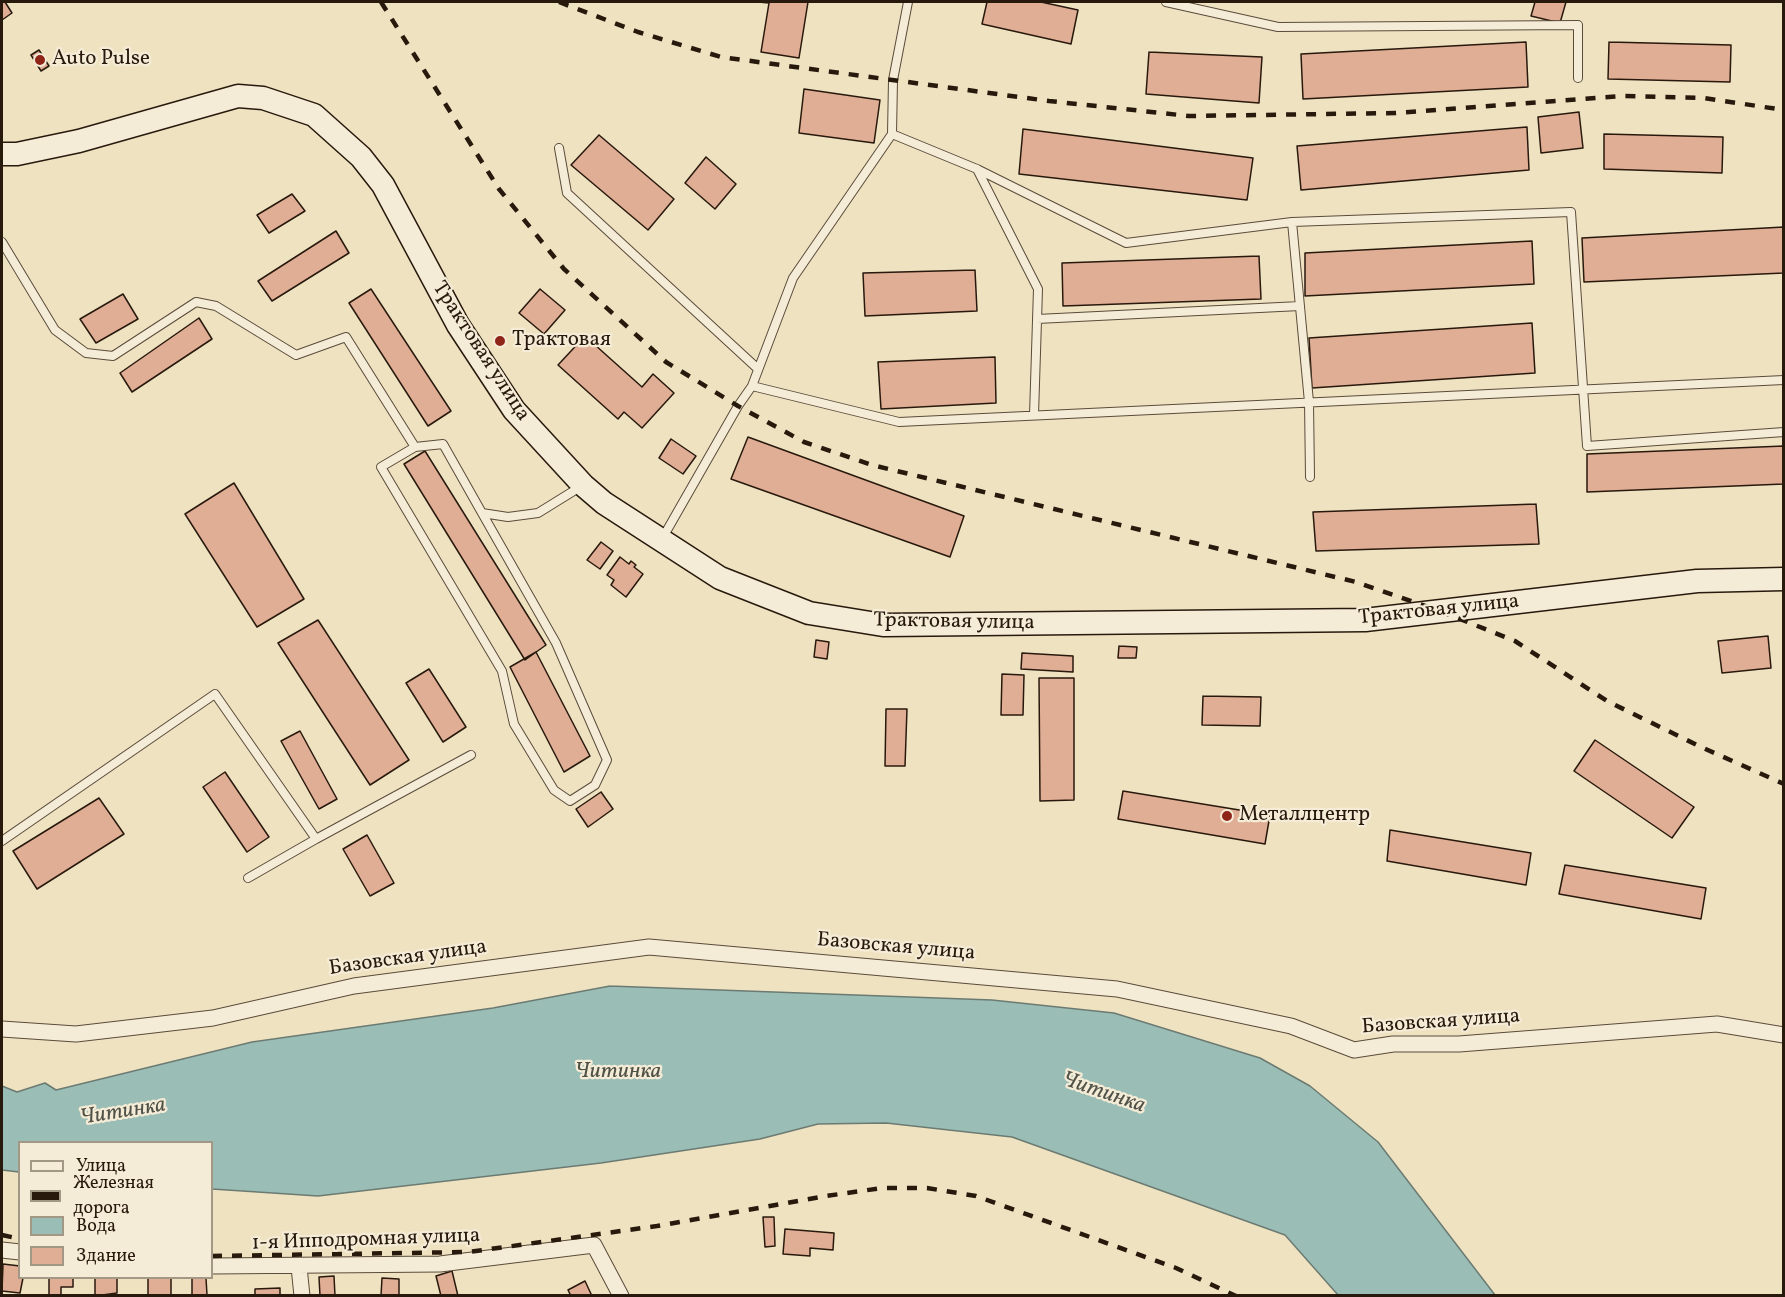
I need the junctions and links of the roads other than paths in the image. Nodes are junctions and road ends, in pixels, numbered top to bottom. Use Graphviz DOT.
graph roads {
  1 [pos="908,2"];
  2 [pos="1166,2"];
  3 [pos="1578,78"];
  4 [pos="892,134"];
  5 [pos="559,148"];
  6 [pos="2,154"];
  7 [pos="976,169"];
  8 [pos="1292,222"];
  9 [pos="2,242"];
  10 [pos="1300,306"];
  11 [pos="1037,319"];
  12 [pos="759,369"];
  13 [pos="1784,380"];
  14 [pos="752,386"];
  15 [pos="1585,389"];
  16 [pos="1309,402"];
  17 [pos="1034,416"];
  18 [pos="1784,432"];
  19 [pos="415,447"];
  20 [pos="1310,477"];
  21 [pos="583,485"];
  22 [pos="482,513"];
  23 [pos="661,540"];
  24 [pos="1784,579"];
  25 [pos="471,755"];
  26 [pos="316,839"];
  27 [pos="2,842"];
  28 [pos="248,878"];
  29 [pos="2,1029"];
  30 [pos="1784,1035"];
  31 [pos="2,1250"];
  32 [pos="18,1252"];
  33 [pos="213,1266"];
  34 [pos="299,1267"];
  35 [pos="302,1296"];
  36 [pos="621,1296"];
  1 -- 4 [label="lane"];
  2 -- 3 [label="lane"];
  4 -- 7 [label="lane"];
  4 -- 12 [label="lane"];
  5 -- 12 [label="lane"];
  6 -- 21 [label="main road, Трактовая улица"];
  7 -- 8 [label="lane"];
  7 -- 11 [label="lane"];
  8 -- 10 [label="lane"];
  8 -- 15 [label="lane"];
  9 -- 19 [label="lane"];
  10 -- 11 [label="lane"];
  10 -- 16 [label="lane"];
  11 -- 17 [label="lane"];
  12 -- 14 [label="lane"];
  13 -- 15 [label="lane"];
  14 -- 17 [label="lane"];
  14 -- 23 [label="lane"];
  15 -- 16 [label="lane"];
  15 -- 18 [label="lane"];
  16 -- 17 [label="lane"];
  16 -- 20 [label="lane"];
  19 -- 22 [label="lane"];
  19 -- 22 [label="lane"];
  21 -- 22 [label="lane"];
  21 -- 23 [label="main road, Трактовая улица"];
  23 -- 24 [label="main road, Трактовая улица"];
  25 -- 26 [label="lane"];
  26 -- 27 [label="lane"];
  26 -- 28 [label="lane"];
  29 -- 30 [label="street, Базовская улица"];
  31 -- 32 [label="street"];
  33 -- 34 [label="street, 1-я Ипподромная улица"];
  34 -- 35 [label="street"];
  34 -- 36 [label="street, 1-я Ипподромная улица"];
}
